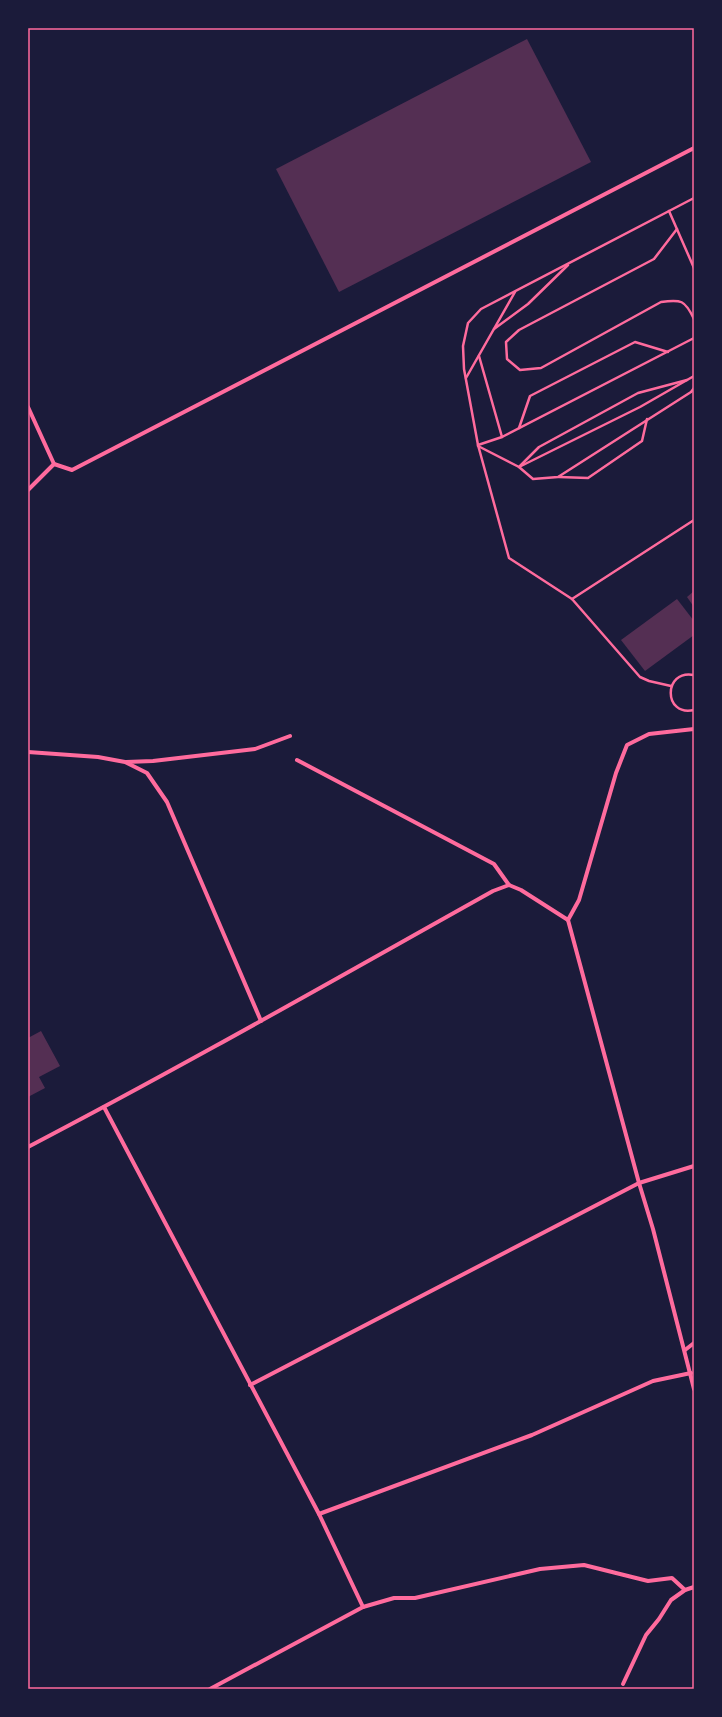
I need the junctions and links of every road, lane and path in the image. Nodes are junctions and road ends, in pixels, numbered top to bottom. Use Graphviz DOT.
graph roads {
  1 [pos="694,148"];
  2 [pos="694,198"];
  3 [pos="669,211"];
  4 [pos="677,229"];
  5 [pos="570,262"];
  6 [pos="694,268"];
  7 [pos="516,291"];
  8 [pos="694,319"];
  9 [pos="494,329"];
  10 [pos="694,338"];
  11 [pos="668,352"];
  12 [pos="479,356"];
  13 [pos="694,376"];
  14 [pos="466,378"];
  15 [pos="687,380"];
  16 [pos="694,388"];
  17 [pos="28,407"];
  18 [pos="648,418"];
  19 [pos="519,428"];
  20 [pos="502,437"];
  21 [pos="478,445"];
  22 [pos="54,464"];
  23 [pos="519,467"];
  24 [pos="558,477"];
  25 [pos="28,490"];
  26 [pos="694,520"];
  27 [pos="572,599"];
  28 [pos="694,675"];
  29 [pos="671,686"];
  30 [pos="694,710"];
  31 [pos="694,729"];
  32 [pos="290,736"];
  33 [pos="28,752"];
  34 [pos="297,760"];
  35 [pos="125,762"];
  36 [pos="509,885"];
  37 [pos="568,920"];
  38 [pos="261,1021"];
  39 [pos="104,1107"];
  40 [pos="28,1147"];
  41 [pos="694,1166"];
  42 [pos="639,1183"];
  43 [pos="694,1344"];
  44 [pos="685,1350"];
  45 [pos="691,1373"];
  46 [pos="250,1384"];
  47 [pos="694,1389"];
  48 [pos="319,1514"];
  49 [pos="694,1588"];
  50 [pos="685,1590"];
  51 [pos="363,1607"];
  52 [pos="623,1684"];
  53 [pos="210,1689"];
  1 -- 22 [label="street"];
  2 -- 3 [label="lane"];
  3 -- 4 [label="lane"];
  3 -- 5 [label="lane"];
  4 -- 6 [label="lane"];
  4 -- 8 [label="lane"];
  5 -- 7 [label="lane"];
  5 -- 9 [label="lane"];
  7 -- 9 [label="lane"];
  7 -- 14 [label="lane"];
  9 -- 12 [label="lane"];
  10 -- 11 [label="lane"];
  11 -- 19 [label="lane"];
  11 -- 19 [label="lane"];
  12 -- 14 [label="lane"];
  12 -- 20 [label="lane"];
  13 -- 15 [label="lane"];
  14 -- 21 [label="lane"];
  15 -- 23 [label="lane"];
  15 -- 23 [label="lane"];
  16 -- 18 [label="lane"];
  17 -- 22 [label="street"];
  18 -- 24 [label="lane"];
  18 -- 24 [label="lane"];
  19 -- 20 [label="lane"];
  20 -- 21 [label="lane"];
  21 -- 23 [label="lane"];
  21 -- 27 [label="lane"];
  22 -- 25 [label="street"];
  23 -- 24 [label="lane"];
  26 -- 27 [label="lane"];
  27 -- 29 [label="lane"];
  28 -- 29 [label="lane"];
  29 -- 30 [label="lane"];
  31 -- 37 [label="street"];
  32 -- 35 [label="street"];
  33 -- 35 [label="street"];
  34 -- 36 [label="street"];
  35 -- 38 [label="street"];
  36 -- 37 [label="street"];
  36 -- 38 [label="street"];
  37 -- 42 [label="street"];
  38 -- 39 [label="street"];
  39 -- 40 [label="street"];
  39 -- 46 [label="street"];
  41 -- 42 [label="street"];
  42 -- 44 [label="street"];
  42 -- 46 [label="street"];
  43 -- 44 [label="street"];
  44 -- 45 [label="street"];
  45 -- 47 [label="street"];
  45 -- 48 [label="street"];
  46 -- 48 [label="street"];
  48 -- 51 [label="street"];
  49 -- 50 [label="street"];
  50 -- 51 [label="street"];
  50 -- 52 [label="street"];
  51 -- 53 [label="street"];
}
